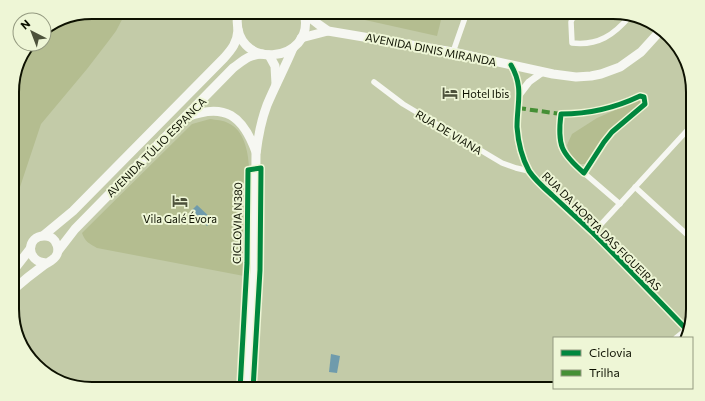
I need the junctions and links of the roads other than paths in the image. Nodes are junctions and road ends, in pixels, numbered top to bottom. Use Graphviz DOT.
graph roads {
  1 [pos="237,19"];
  2 [pos="305,19"];
  3 [pos="312,19"];
  4 [pos="465,19"];
  5 [pos="572,19"];
  6 [pos="626,20"];
  7 [pos="238,30"];
  8 [pos="328,31"];
  9 [pos="657,34"];
  10 [pos="301,38"];
  11 [pos="293,48"];
  12 [pos="453,52"];
  13 [pos="265,55"];
  14 [pos="511,65"];
  15 [pos="525,68"];
  16 [pos="543,72"];
  17 [pos="374,82"];
  18 [pos="276,86"];
  19 [pos="519,95"];
  20 [pos="184,118"];
  21 [pos="686,132"];
  22 [pos="256,154"];
  23 [pos="529,171"];
  24 [pos="584,173"];
  25 [pos="636,187"];
  26 [pos="620,204"];
  27 [pos="593,233"];
  28 [pos="686,233"];
  29 [pos="44,235"];
  30 [pos="30,249"];
  31 [pos="58,251"];
  32 [pos="19,263"];
  33 [pos="46,263"];
  34 [pos="19,285"];
  35 [pos="684,328"];
  36 [pos="247,382"];
  1 -- 7 [label="main road"];
  2 -- 10 [label="main road"];
  3 -- 8 [label="main road, AVENIDA DINIS MIRANDA"];
  4 -- 12 [label="street"];
  5 -- 6 [label="street"];
  7 -- 13 [label="main road"];
  7 -- 29 [label="main road, AVENIDA TÚLIO ESPANCA"];
  8 -- 10 [label="main road, AVENIDA DINIS MIRANDA"];
  8 -- 12 [label="main road, AVENIDA DINIS MIRANDA"];
  9 -- 16 [label="main road, AVENIDA DINIS MIRANDA"];
  10 -- 11 [label="main road"];
  11 -- 13 [label="main road, AVENIDA TÚLIO ESPANCA"];
  11 -- 18 [label="main road"];
  12 -- 14 [label="main road, AVENIDA DINIS MIRANDA"];
  13 -- 18 [label="main road"];
  13 -- 20 [label="main road, AVENIDA TÚLIO ESPANCA"];
  14 -- 15 [label="main road, AVENIDA DINIS MIRANDA"];
  14 -- 19 [label="street, RUA DA HORTA DAS FIGUEIRAS"];
  15 -- 16 [label="main road, AVENIDA DINIS MIRANDA"];
  15 -- 19 [label="street, RUA DA HORTA DAS FIGUEIRAS"];
  16 -- 19 [label="street"];
  17 -- 23 [label="street, RUA DE VIANA"];
  18 -- 22 [label="main road"];
  19 -- 23 [label="street, RUA DA HORTA DAS FIGUEIRAS"];
  20 -- 22 [label="main road"];
  20 -- 31 [label="main road, AVENIDA TÚLIO ESPANCA"];
  21 -- 25 [label="street"];
  22 -- 36 [label="main road"];
  23 -- 27 [label="street, RUA DA HORTA DAS FIGUEIRAS"];
  24 -- 24 [label="street"];
  24 -- 26 [label="street"];
  25 -- 26 [label="street"];
  25 -- 28 [label="street"];
  26 -- 27 [label="street"];
  27 -- 35 [label="street, RUA DA HORTA DAS FIGUEIRAS"];
  29 -- 30 [label="main road, AVENIDA TÚLIO ESPANCA"];
  29 -- 31 [label="main road"];
  30 -- 32 [label="main road, AVENIDA TÚLIO ESPANCA"];
  30 -- 33 [label="main road"];
  31 -- 33 [label="main road, AVENIDA TÚLIO ESPANCA"];
  33 -- 34 [label="main road, AVENIDA TÚLIO ESPANCA"];
}
